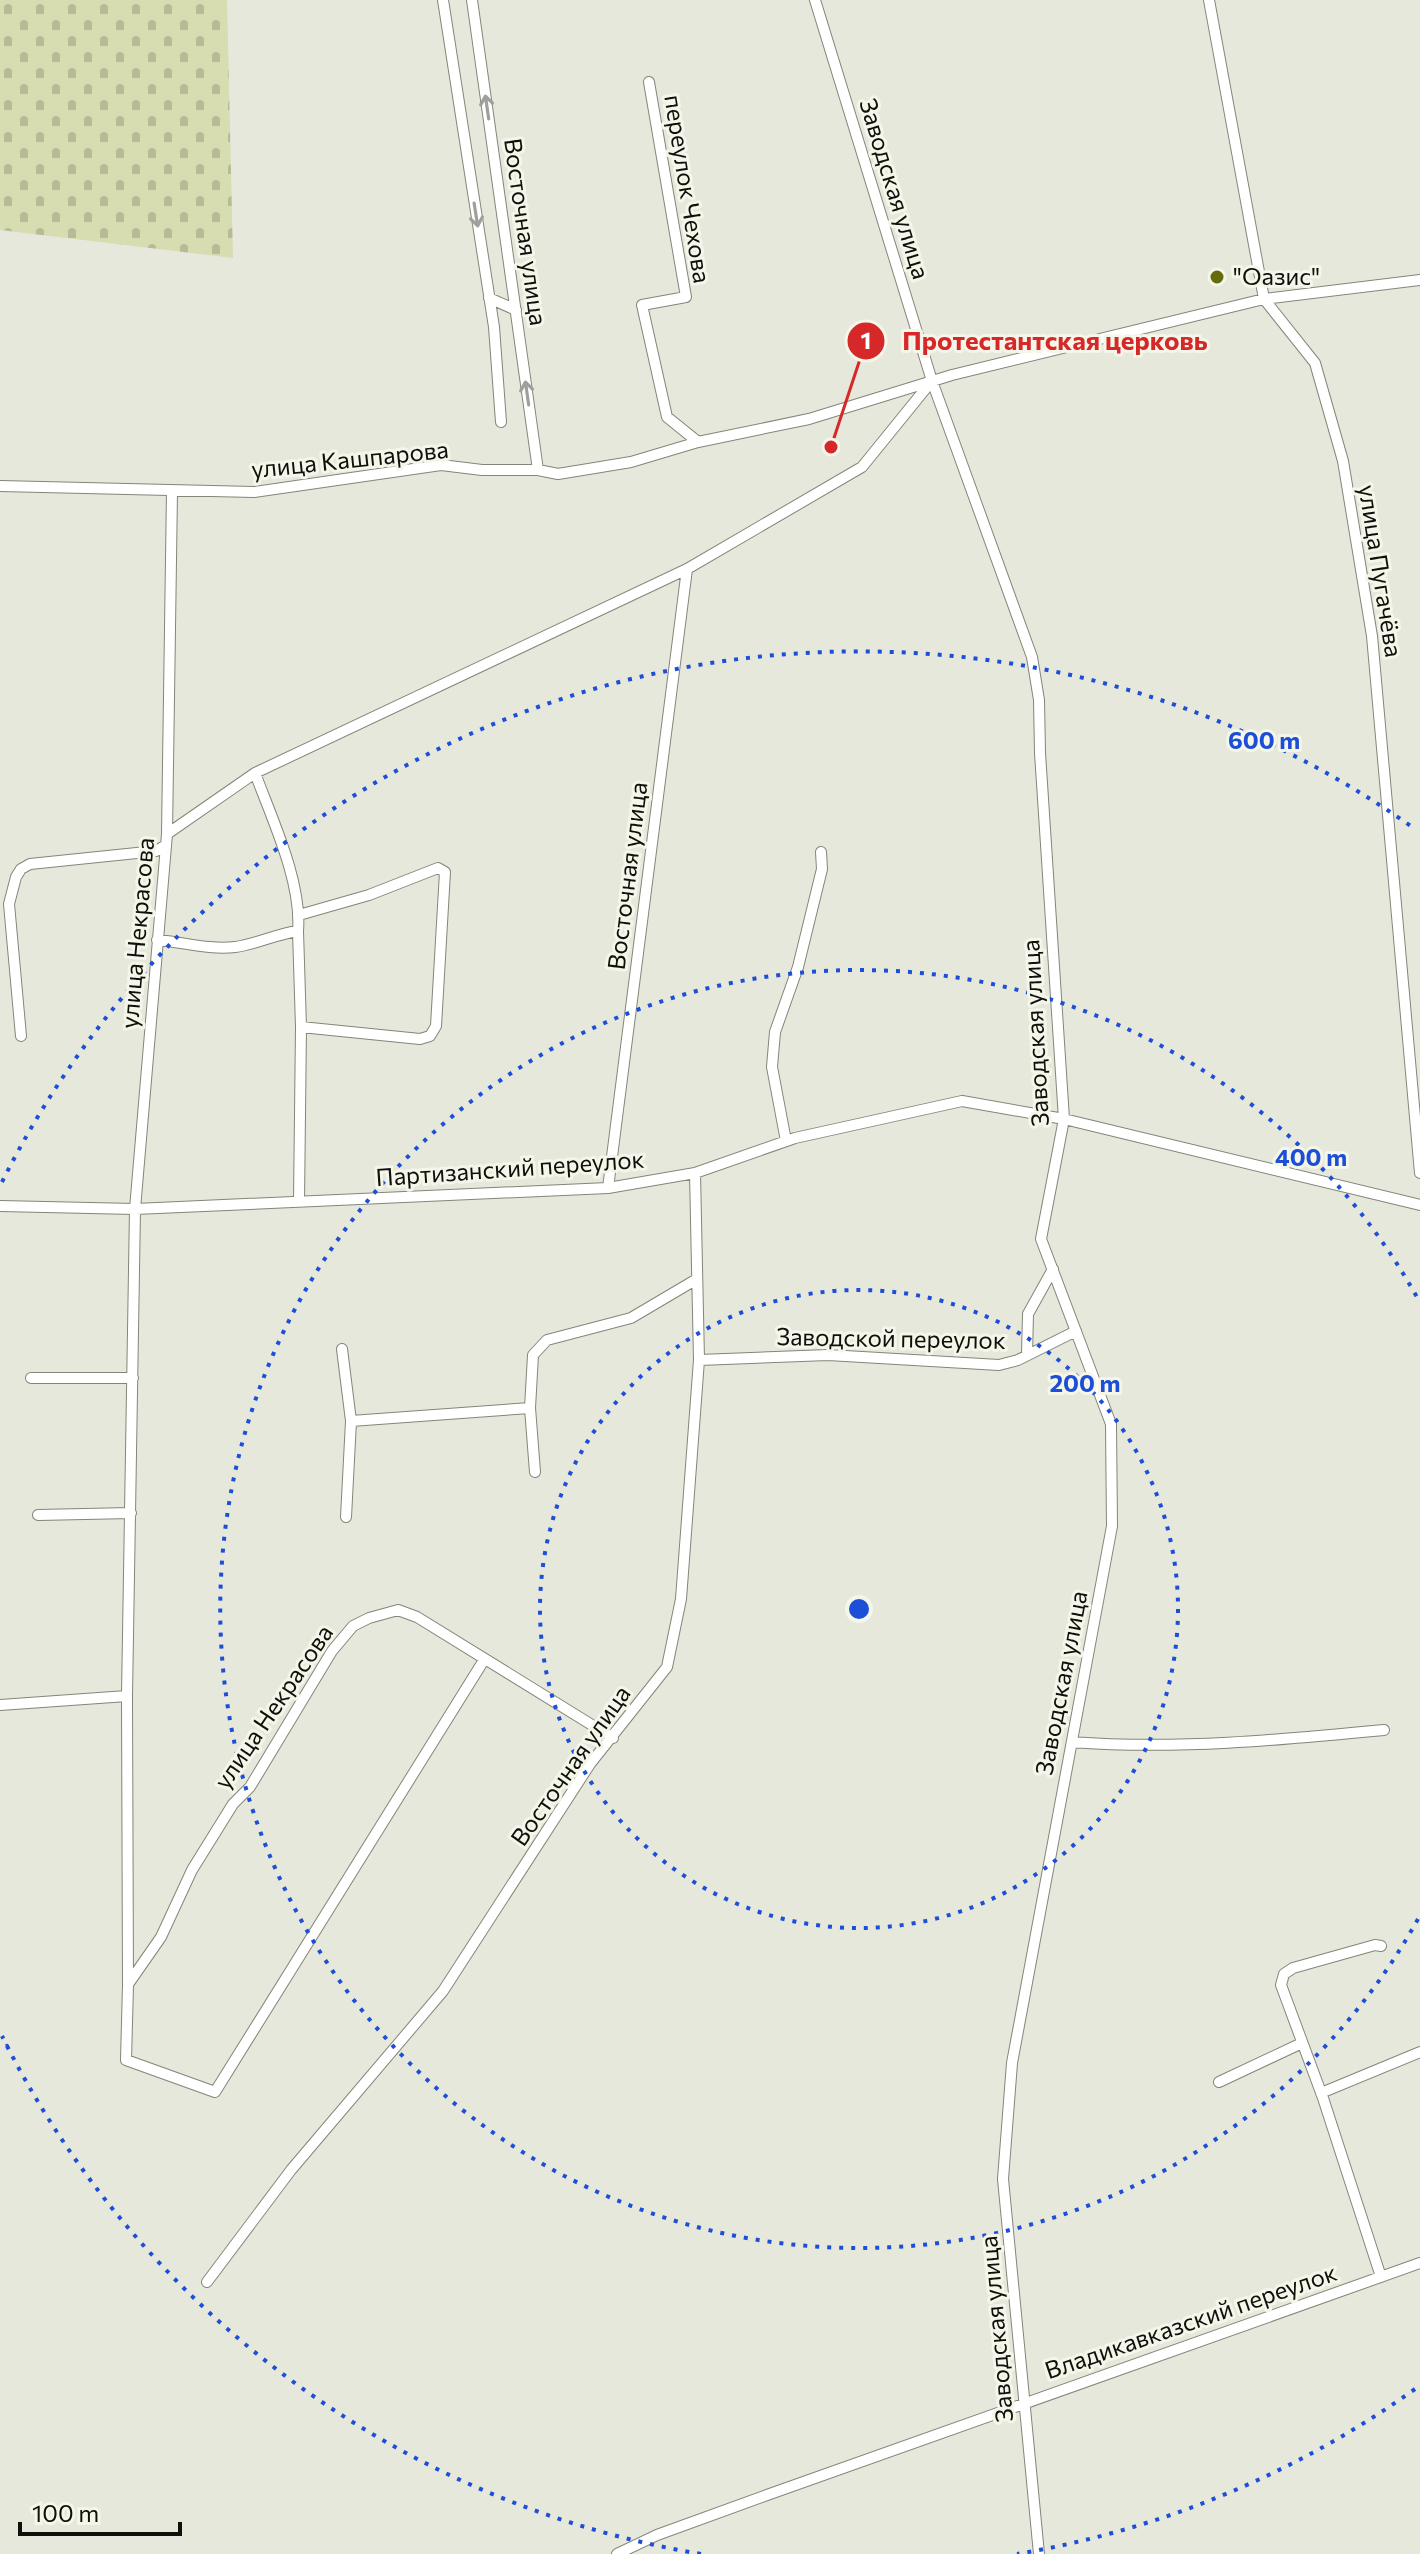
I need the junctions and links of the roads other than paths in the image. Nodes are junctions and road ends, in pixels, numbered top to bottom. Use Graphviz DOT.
graph roads {
  1 [pos="443,0"];
  2 [pos="472,0"];
  3 [pos="815,0"];
  4 [pos="1209,0"];
  5 [pos="649,82"];
  6 [pos="1420,280"];
  7 [pos="489,298"];
  8 [pos="1264,299"];
  9 [pos="516,310"];
  10 [pos="932,381"];
  11 [pos="501,422"];
  12 [pos="698,442"];
  13 [pos="538,470"];
  14 [pos="0,486"];
  15 [pos="172,491"];
  16 [pos="687,569"];
  17 [pos="255,773"];
  18 [pos="166,839"];
  19 [pos="821,852"];
  20 [pos="299,915"];
  21 [pos="298,931"];
  22 [pos="157,940"];
  23 [pos="301,1027"];
  24 [pos="21,1036"];
  25 [pos="1064,1119"];
  26 [pos="786,1141"];
  27 [pos="695,1173"];
  28 [pos="1420,1173"];
  29 [pos="608,1188"];
  30 [pos="299,1201"];
  31 [pos="1420,1205"];
  32 [pos="0,1206"];
  33 [pos="135,1209"];
  34 [pos="1053,1269"];
  35 [pos="697,1279"];
  36 [pos="1076,1331"];
  37 [pos="342,1349"];
  38 [pos="1027,1354"];
  39 [pos="699,1360"];
  40 [pos="31,1378"];
  41 [pos="133,1378"];
  42 [pos="530,1408"];
  43 [pos="351,1421"];
  44 [pos="535,1472"];
  45 [pos="131,1513"];
  46 [pos="38,1515"];
  47 [pos="346,1517"];
  48 [pos="484,1660"];
  49 [pos="127,1696"];
  50 [pos="0,1705"];
  51 [pos="1384,1730"];
  52 [pos="613,1738"];
  53 [pos="1072,1742"];
  54 [pos="1381,1946"];
  55 [pos="128,1985"];
  56 [pos="1302,2043"];
  57 [pos="1420,2052"];
  58 [pos="1219,2082"];
  59 [pos="1321,2093"];
  60 [pos="1420,2263"];
  61 [pos="1381,2277"];
  62 [pos="207,2282"];
  63 [pos="1023,2402"];
  64 [pos="617,2554"];
  65 [pos="1039,2554"];
  1 -- 7 [label="street, Восточная улица, one-way"];
  9 -- 2 [label="street, Восточная улица, one-way"];
  3 -- 10 [label="street, Заводская улица"];
  4 -- 8 [label="street, улица Пугачёва"];
  5 -- 12 [label="street, переулок Чехова"];
  6 -- 8 [label="street, улица Кашпарова"];
  7 -- 9 [label="street"];
  7 -- 11 [label="street, Восточная улица"];
  8 -- 10 [label="street, улица Кашпарова"];
  8 -- 28 [label="street, улица Пугачёва"];
  13 -- 9 [label="street, Восточная улица, one-way"];
  10 -- 12 [label="street, улица Кашпарова"];
  10 -- 16 [label="street"];
  10 -- 25 [label="street, Заводская улица"];
  12 -- 13 [label="street, улица Кашпарова"];
  13 -- 15 [label="street, улица Кашпарова"];
  14 -- 15 [label="street, улица Кашпарова"];
  15 -- 18 [label="street, улица Некрасова"];
  16 -- 17 [label="street"];
  16 -- 29 [label="street, Восточная улица"];
  17 -- 18 [label="street"];
  17 -- 20 [label="street"];
  18 -- 22 [label="street, улица Некрасова"];
  18 -- 24 [label="street"];
  19 -- 26 [label="street"];
  20 -- 21 [label="street"];
  20 -- 23 [label="street"];
  21 -- 22 [label="street"];
  21 -- 23 [label="street"];
  22 -- 33 [label="street, улица Некрасова"];
  23 -- 30 [label="street"];
  25 -- 26 [label="street, Партизанский переулок"];
  25 -- 31 [label="street, Партизанский переулок"];
  25 -- 34 [label="street, Заводская улица"];
  26 -- 27 [label="street, Партизанский переулок"];
  27 -- 29 [label="street, Партизанский переулок"];
  27 -- 35 [label="street, Восточная улица"];
  29 -- 30 [label="street, Партизанский переулок"];
  30 -- 33 [label="street, Партизанский переулок"];
  32 -- 33 [label="street, Партизанский переулок"];
  33 -- 41 [label="street, улица Некрасова"];
  34 -- 36 [label="street, Заводская улица"];
  34 -- 38 [label="street"];
  35 -- 39 [label="street, Восточная улица"];
  35 -- 42 [label="street"];
  36 -- 38 [label="street, Заводской переулок"];
  36 -- 53 [label="street, Заводская улица"];
  37 -- 43 [label="street"];
  38 -- 39 [label="street, Заводской переулок"];
  39 -- 52 [label="street, Восточная улица"];
  40 -- 41 [label="street"];
  41 -- 45 [label="street, улица Некрасова"];
  42 -- 43 [label="street"];
  42 -- 44 [label="street"];
  43 -- 47 [label="street"];
  45 -- 46 [label="street"];
  45 -- 49 [label="street, улица Некрасова"];
  48 -- 52 [label="street, улица Некрасова"];
  48 -- 55 [label="street, улица Некрасова"];
  48 -- 55 [label="street, улица Некрасова"];
  49 -- 50 [label="street"];
  49 -- 55 [label="street, улица Некрасова"];
  51 -- 53 [label="street"];
  52 -- 62 [label="street, Восточная улица"];
  53 -- 63 [label="street, Заводская улица"];
  54 -- 56 [label="street"];
  56 -- 58 [label="street"];
  56 -- 59 [label="street"];
  57 -- 59 [label="street"];
  59 -- 61 [label="street"];
  60 -- 61 [label="street, Владикавказский переулок"];
  61 -- 63 [label="street, Владикавказский переулок"];
  63 -- 64 [label="street, Владикавказский переулок"];
  63 -- 65 [label="street, Заводская улица"];
}
